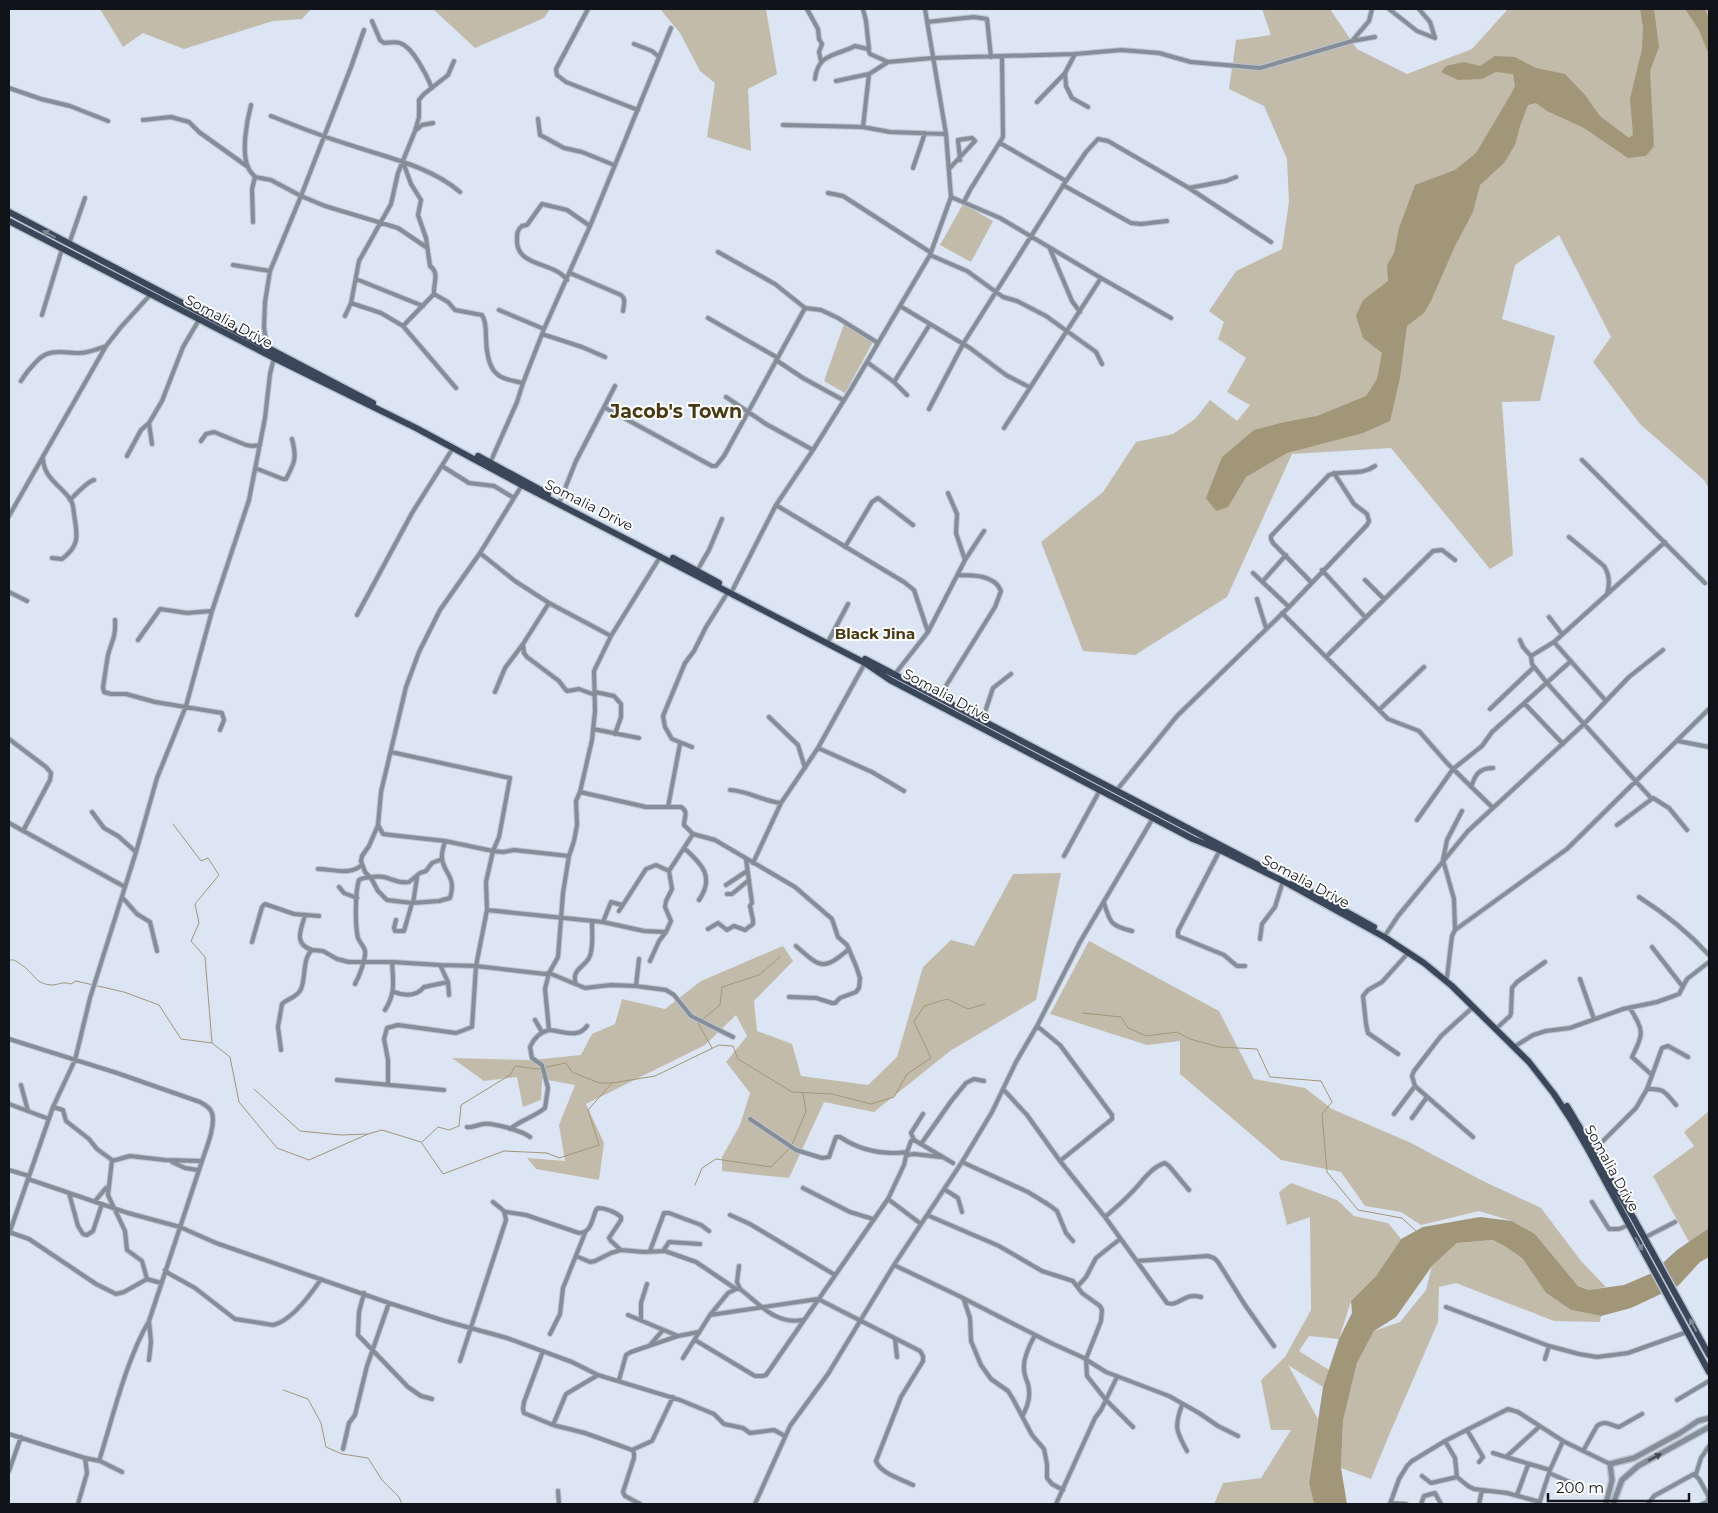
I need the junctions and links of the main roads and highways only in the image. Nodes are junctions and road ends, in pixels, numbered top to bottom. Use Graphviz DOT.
graph roads {
  1 [pos="9,212"];
  2 [pos="9,221"];
  3 [pos="523,483"];
  4 [pos="730,592"];
  5 [pos="1154,815"];
  6 [pos="1445,978"];
  7 [pos="1706,1342"];
  8 [pos="1709,1355"];
  9 [pos="1709,1372"];
  3 -- 1 [label="main road, Somalia Drive, one-way"];
  2 -- 3 [label="main road, Somalia Drive"];
  3 -- 4 [label="main road, Somalia Drive"];
  3 -- 4 [label="main road, Somalia Drive"];
  4 -- 5 [label="main road, Somalia Drive"];
  4 -- 5 [label="main road, Somalia Drive"];
  5 -- 6 [label="main road, Somalia Drive"];
  5 -- 6 [label="main road, Somalia Drive"];
  7 -- 6 [label="main road, Somalia Drive, one-way"];
  6 -- 9 [label="main road, Somalia Drive, one-way"];
  7 -- 8 [label="main road, Somalia Drive"];
}
